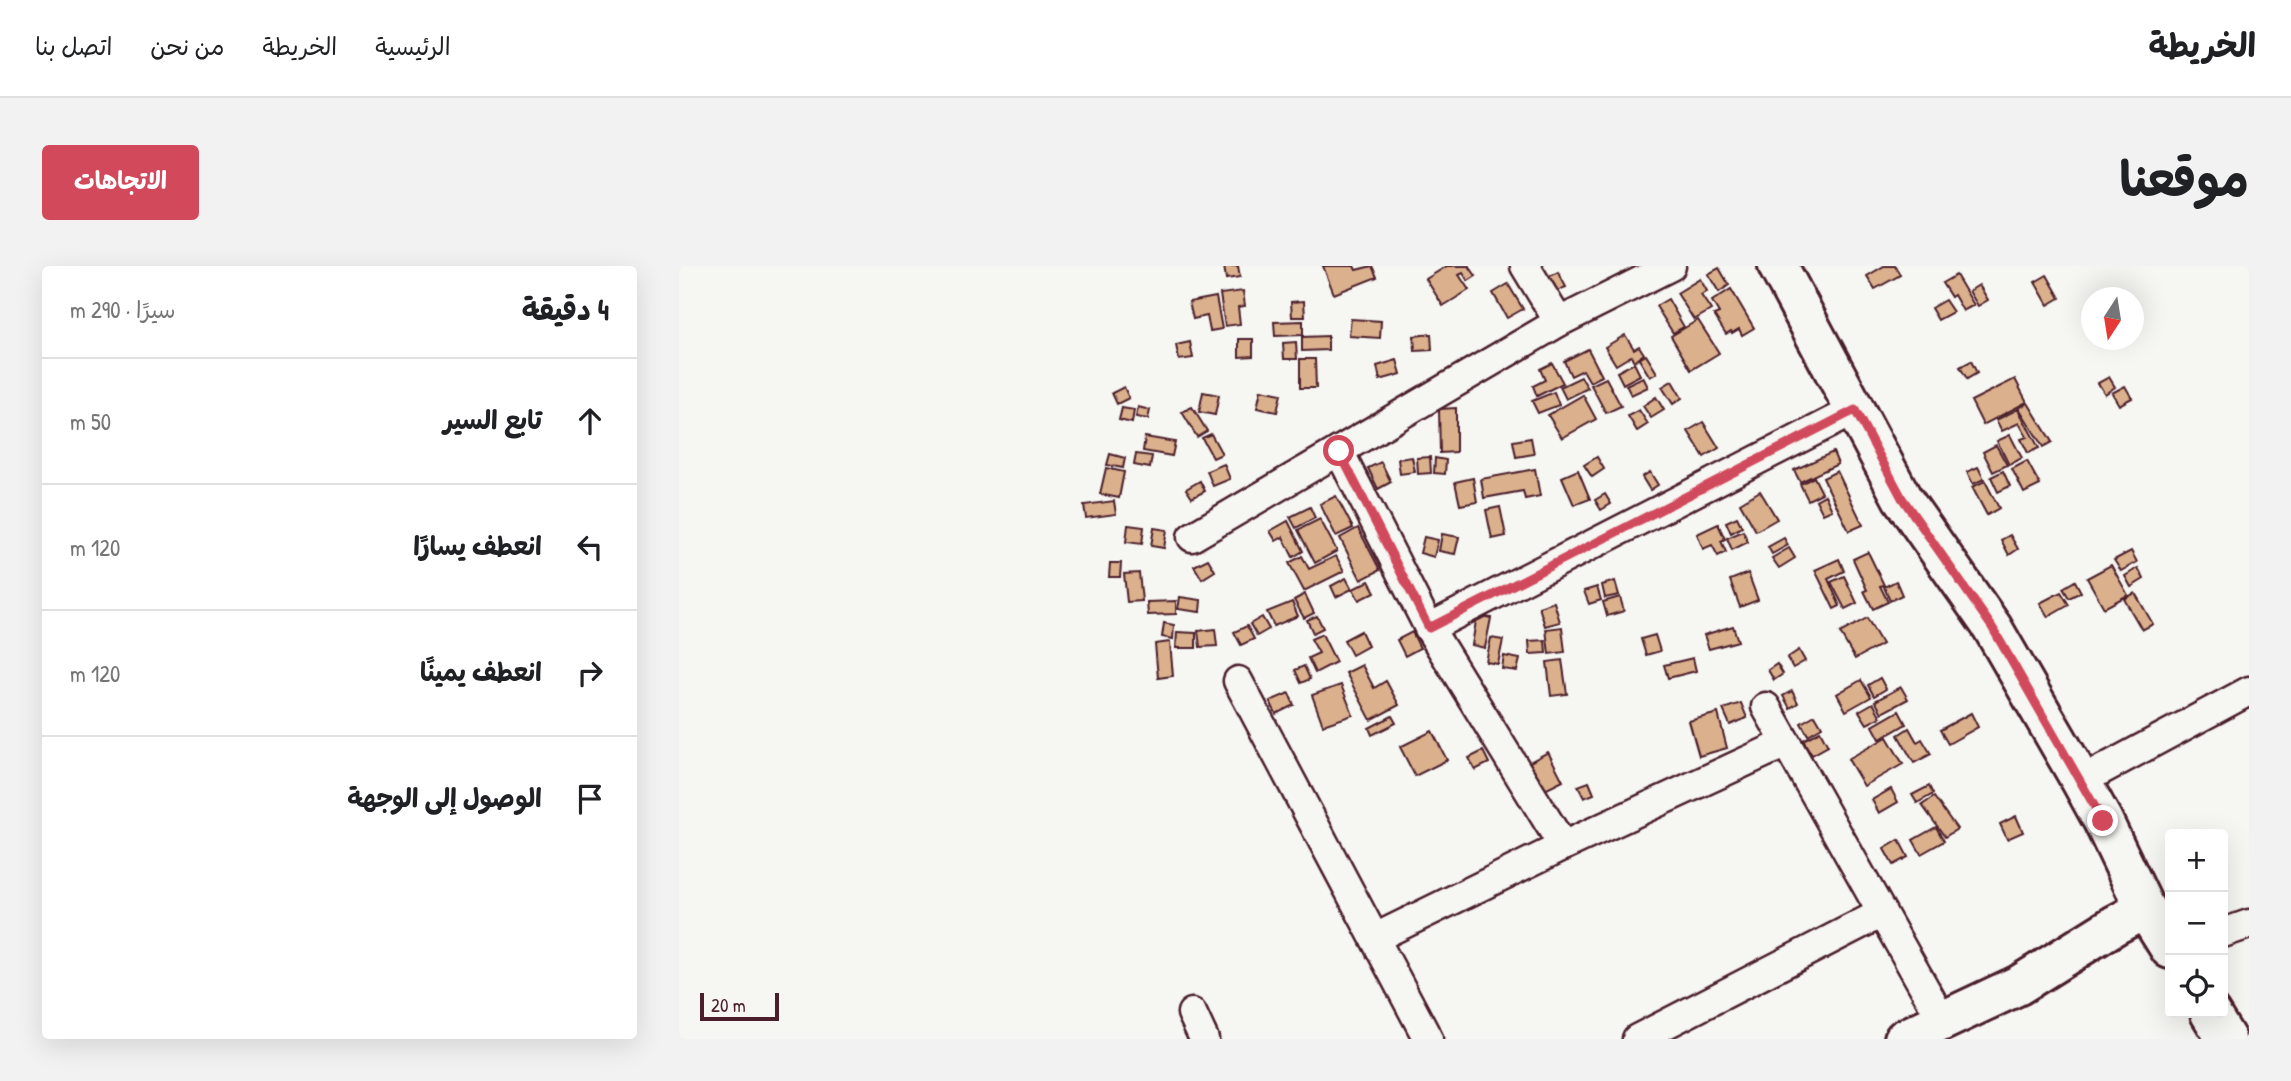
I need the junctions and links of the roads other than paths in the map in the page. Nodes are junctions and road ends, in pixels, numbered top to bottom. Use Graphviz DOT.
graph roads {
  1 [pos="1525,266"];
  2 [pos="1671,266"];
  3 [pos="1778,266"];
  4 [pos="1559,323"];
  5 [pos="1855,410"];
  6 [pos="1339,451"];
  7 [pos="1192,537"];
  8 [pos="1429,628"];
  9 [pos="1238,681"];
  10 [pos="2249,691"];
  11 [pos="1766,708"];
  12 [pos="1786,743"];
  13 [pos="2081,781"];
  14 [pos="1563,846"];
  15 [pos="2145,909"];
  16 [pos="1882,913"];
  17 [pos="2249,924"];
  18 [pos="2228,931"];
  19 [pos="1375,938"];
  20 [pos="2165,940"];
  21 [pos="1192,1013"];
  22 [pos="2213,1018"];
  23 [pos="1943,1021"];
  24 [pos="1204,1039"];
  25 [pos="1427,1039"];
  26 [pos="1637,1039"];
  27 [pos="1904,1039"];
  28 [pos="2226,1039"];
  1 -- 4 [label="street"];
  2 -- 4 [label="street"];
  3 -- 5 [label="street"];
  4 -- 6 [label="street"];
  5 -- 8 [label="street"];
  5 -- 13 [label="street"];
  6 -- 7 [label="street"];
  6 -- 8 [label="street"];
  8 -- 14 [label="street"];
  9 -- 19 [label="street"];
  10 -- 13 [label="street"];
  11 -- 12 [label="street"];
  12 -- 14 [label="street"];
  12 -- 16 [label="street"];
  13 -- 15 [label="street"];
  14 -- 19 [label="street"];
  15 -- 20 [label="street"];
  15 -- 23 [label="street"];
  16 -- 23 [label="street"];
  16 -- 26 [label="street"];
  17 -- 18 [label="street"];
  19 -- 25 [label="street"];
  21 -- 24 [label="street"];
  22 -- 28 [label="street"];
  23 -- 27 [label="street"];
}
